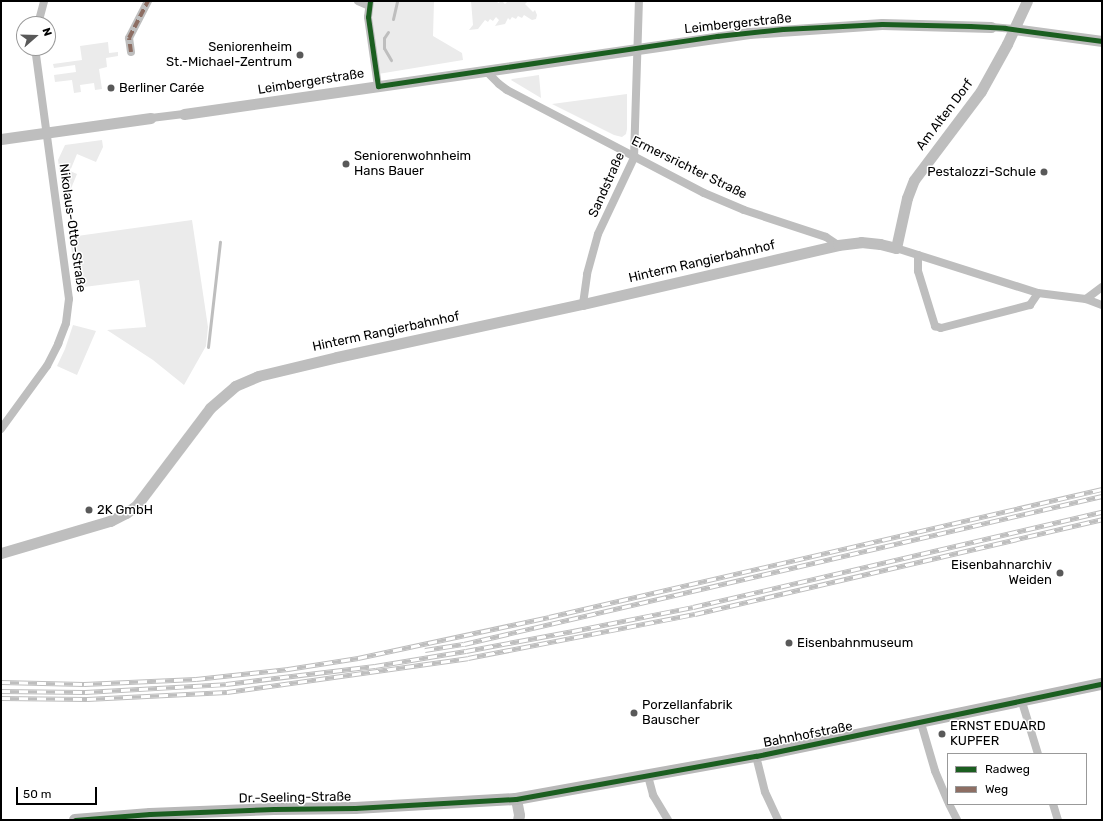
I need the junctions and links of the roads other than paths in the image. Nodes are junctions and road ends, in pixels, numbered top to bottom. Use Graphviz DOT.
graph roads {
  1 [pos="44,1"];
  2 [pos="148,1"];
  3 [pos="358,1"];
  4 [pos="639,1"];
  5 [pos="1027,1"];
  6 [pos="369,3"];
  7 [pos="40,16"];
  8 [pos="991,27"];
  9 [pos="1014,30"];
  10 [pos="1102,41"];
  11 [pos="637,48"];
  12 [pos="131,52"];
  13 [pos="36,56"];
  14 [pos="486,71"];
  15 [pos="378,86"];
  16 [pos="184,114"];
  17 [pos="151,118"];
  18 [pos="46,132"];
  19 [pos="1,139"];
  20 [pos="634,158"];
  21 [pos="838,245"];
  22 [pos="896,248"];
  23 [pos="918,255"];
  24 [pos="1102,287"];
  25 [pos="1038,293"];
  26 [pos="1086,299"];
  27 [pos="583,304"];
  28 [pos="1102,305"];
  29 [pos="1,429"];
  30 [pos="1,553"];
  31 [pos="1102,684"];
  32 [pos="1022,702"];
  33 [pos="921,723"];
  34 [pos="1038,753"];
  35 [pos="756,756"];
  36 [pos="648,776"];
  37 [pos="516,798"];
  38 [pos="947,799"];
  39 [pos="950,805"];
  40 [pos="1053,805"];
  41 [pos="75,820"];
  42 [pos="518,820"];
  43 [pos="668,820"];
  44 [pos="778,820"];
  45 [pos="957,820"];
  46 [pos="1058,820"];
  1 -- 7 [label="street"];
  2 -- 12 [label="street"];
  3 -- 6 [label="street"];
  4 -- 11 [label="street, Sandstraße"];
  5 -- 9 [label="street, Am Alten Dorf"];
  6 -- 15 [label="street"];
  8 -- 9 [label="street, Leimbergerstraße"];
  8 -- 11 [label="street, Leimbergerstraße"];
  9 -- 10 [label="street, Leimbergerstraße"];
  9 -- 22 [label="street, Am Alten Dorf"];
  11 -- 14 [label="street, Leimbergerstraße"];
  11 -- 20 [label="street, Sandstraße"];
  13 -- 18 [label="street, Nikolaus-Otto-Straße"];
  14 -- 15 [label="street, Leimbergerstraße"];
  14 -- 20 [label="street, Ermersrichter Straße"];
  15 -- 16 [label="street, Leimbergerstraße"];
  16 -- 17 [label="street, Leimbergerstraße"];
  17 -- 18 [label="street, Leimbergerstraße"];
  18 -- 19 [label="street, Leimbergerstraße"];
  18 -- 29 [label="street, Nikolaus-Otto-Straße"];
  20 -- 21 [label="street, Ermersrichter Straße"];
  20 -- 27 [label="street, Sandstraße"];
  21 -- 22 [label="street"];
  21 -- 27 [label="street, Hinterm Rangierbahnhof"];
  22 -- 23 [label="street"];
  23 -- 25 [label="street"];
  23 -- 25 [label="street"];
  24 -- 26 [label="street"];
  25 -- 26 [label="street"];
  26 -- 28 [label="street"];
  27 -- 30 [label="street, Hinterm Rangierbahnhof"];
  31 -- 32 [label="main road, Bahnhofstraße"];
  32 -- 33 [label="main road, Bahnhofstraße"];
  32 -- 34 [label="street"];
  33 -- 35 [label="main road, Bahnhofstraße"];
  33 -- 38 [label="street"];
  35 -- 36 [label="main road, Bahnhofstraße"];
  35 -- 44 [label="street"];
  36 -- 37 [label="main road, Bahnhofstraße"];
  36 -- 43 [label="street"];
  37 -- 41 [label="main road, Dr.-Seeling-Straße"];
  37 -- 42 [label="street"];
  39 -- 45 [label="street"];
  40 -- 46 [label="street"];
}
